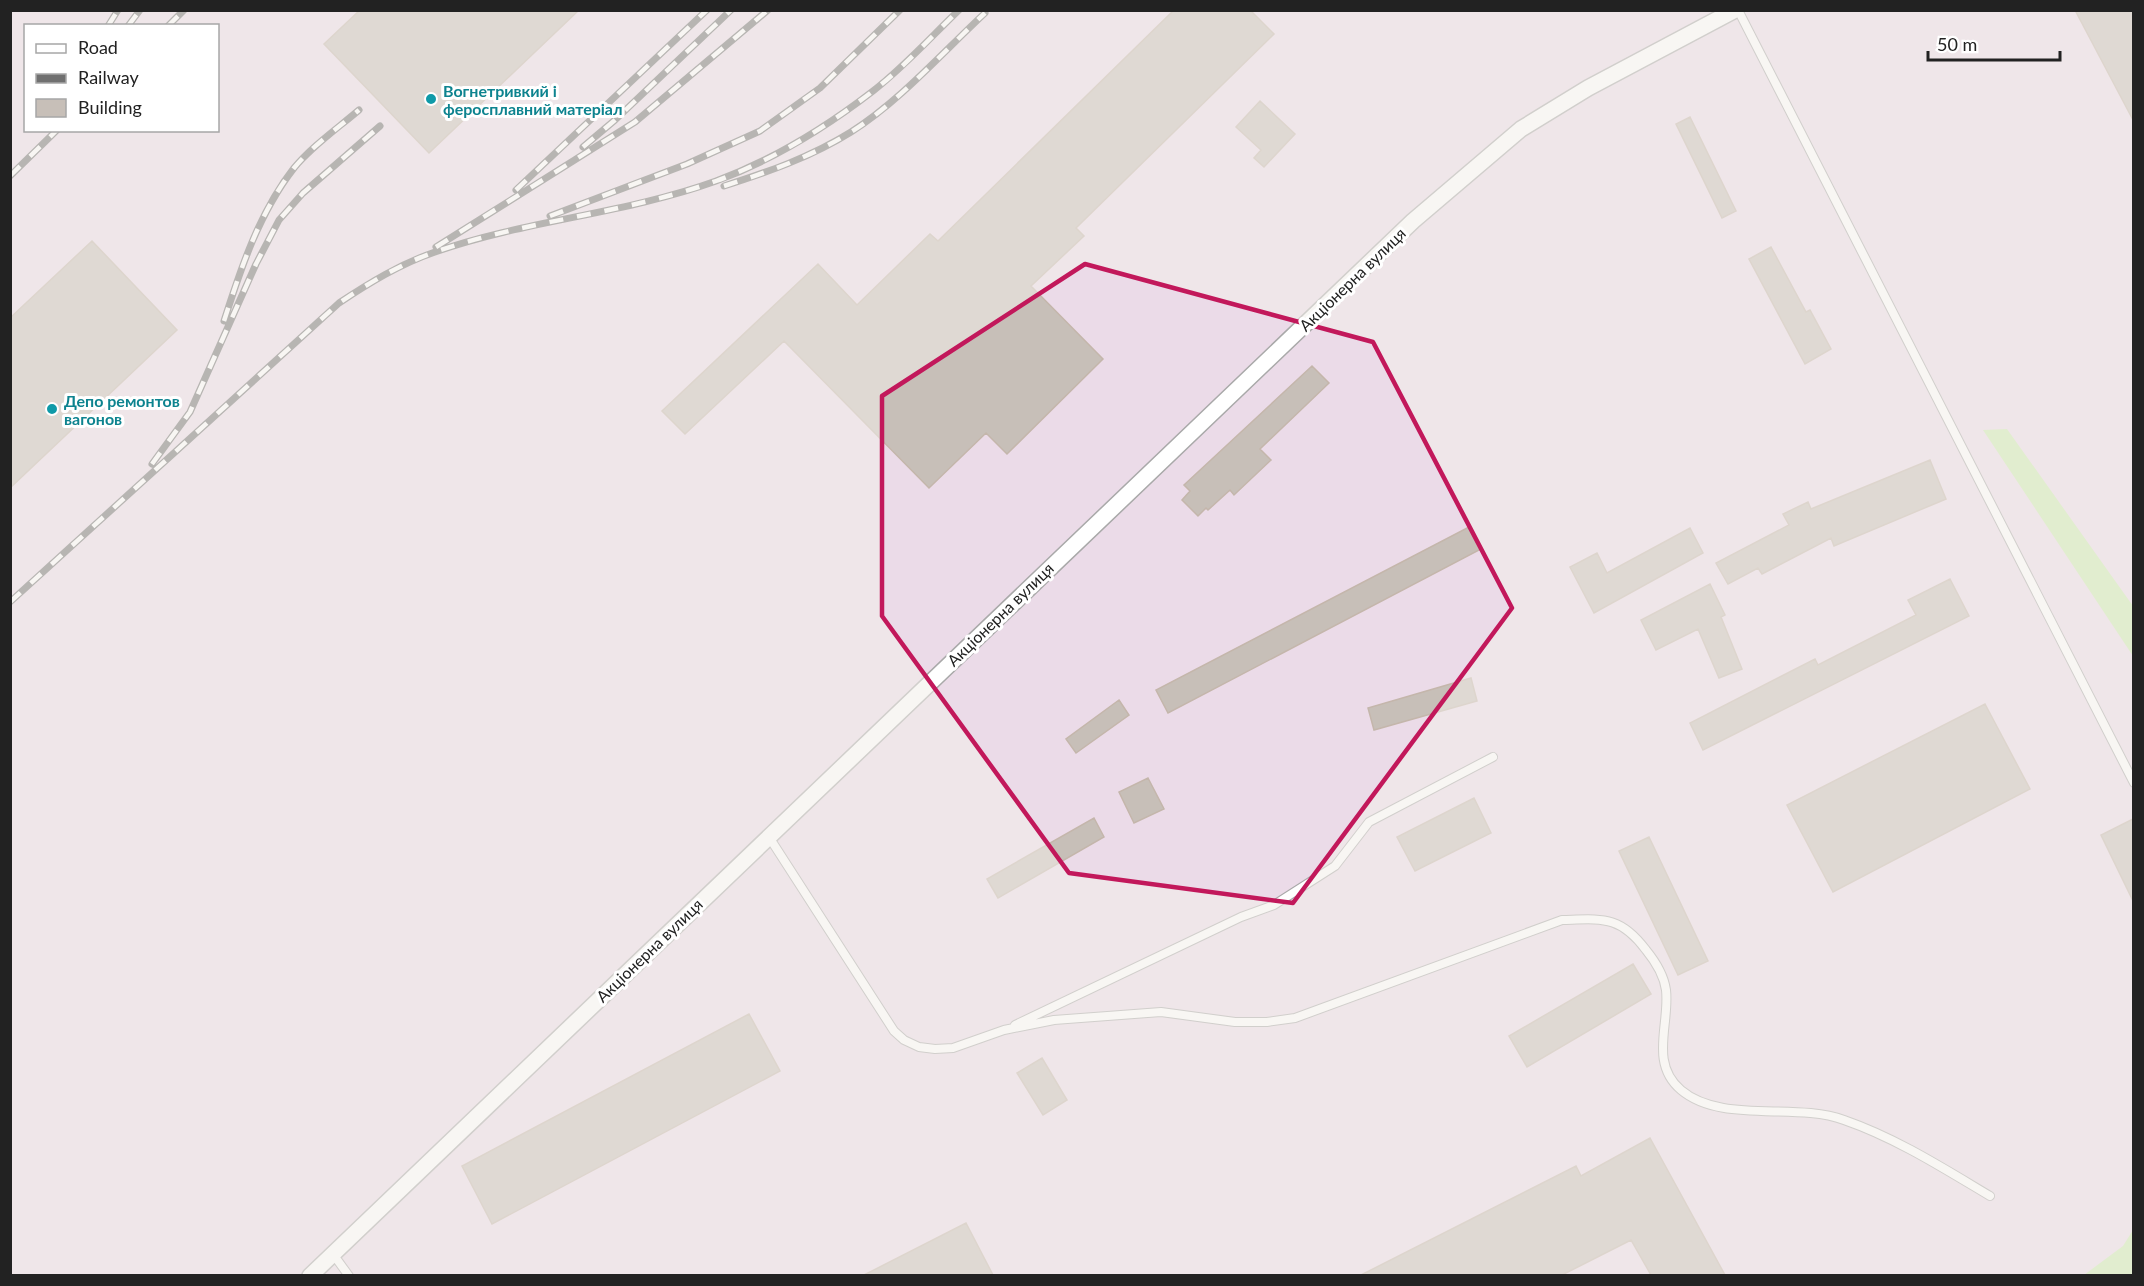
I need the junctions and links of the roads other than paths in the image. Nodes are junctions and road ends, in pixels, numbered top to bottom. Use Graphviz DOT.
graph roads {
  1 [pos="1737,10"];
  2 [pos="1493,757"];
  3 [pos="2133,783"];
  4 [pos="768,835"];
  5 [pos="1004,1030"];
  6 [pos="1990,1196"];
  7 [pos="333,1254"];
  8 [pos="310,1275"];
  9 [pos="349,1275"];
  1 -- 3 [label="lane"];
  1 -- 4 [label="street, Акціонерна вулиця"];
  2 -- 5 [label="lane"];
  4 -- 5 [label="lane"];
  4 -- 7 [label="street, Акціонерна вулиця"];
  5 -- 6 [label="lane"];
  7 -- 8 [label="street, Акціонерна вулиця"];
  7 -- 9 [label="lane"];
}
